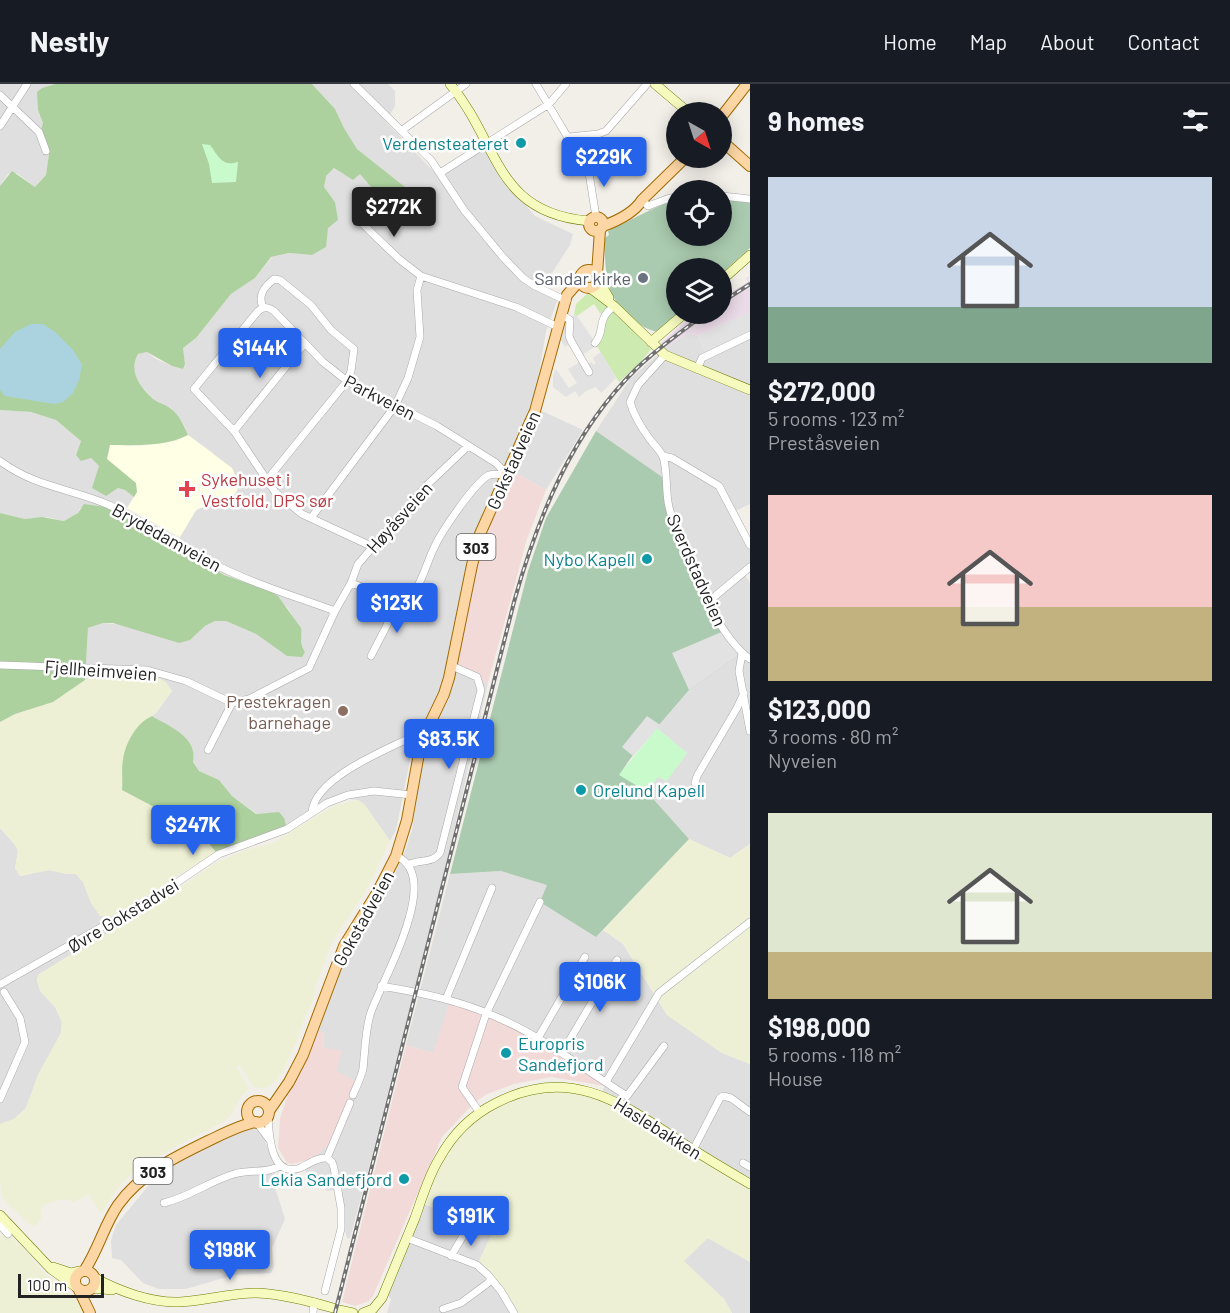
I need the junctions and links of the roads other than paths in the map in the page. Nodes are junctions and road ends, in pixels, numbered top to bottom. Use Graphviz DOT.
graph roads {
  1 [pos="27,84"];
  2 [pos="354,84"];
  3 [pos="466,84"];
  4 [pos="536,84"];
  5 [pos="566,84"];
  6 [pos="647,84"];
  7 [pos="655,84"];
  8 [pos="453,88"];
  9 [pos="747,88"];
  10 [pos="0,95"];
  11 [pos="676,102"];
  12 [pos="549,104"];
  13 [pos="732,105"];
  14 [pos="12,106"];
  15 [pos="0,126"];
  16 [pos="401,131"];
  17 [pos="569,137"];
  18 [pos="487,144"];
  19 [pos="732,150"];
  20 [pos="46,151"];
  21 [pos="750,166"];
  22 [pos="675,168"];
  23 [pos="440,173"];
  24 [pos="732,197"];
  25 [pos="666,199"];
  26 [pos="750,199"];
  27 [pos="645,203"];
  28 [pos="356,211"];
  29 [pos="596,224"];
  30 [pos="750,255"];
  31 [pos="732,271"];
  32 [pos="421,276"];
  33 [pos="590,280"];
  34 [pos="567,301"];
  35 [pos="614,306"];
  36 [pos="263,307"];
  37 [pos="561,314"];
  38 [pos="672,324"];
  39 [pos="558,327"];
  40 [pos="750,335"];
  41 [pos="651,342"];
  42 [pos="305,343"];
  43 [pos="595,343"];
  44 [pos="665,355"];
  45 [pos="697,369"];
  46 [pos="589,372"];
  47 [pos="347,381"];
  48 [pos="750,390"];
  49 [pos="395,406"];
  50 [pos="234,431"];
  51 [pos="468,446"];
  52 [pos="663,456"];
  53 [pos="0,461"];
  54 [pos="507,475"];
  55 [pos="266,481"];
  56 [pos="311,518"];
  57 [pos="750,545"];
  58 [pos="373,547"];
  59 [pos="750,567"];
  60 [pos="351,583"];
  61 [pos="397,600"];
  62 [pos="708,603"];
  63 [pos="335,611"];
  64 [pos="371,656"];
  65 [pos="747,656"];
  66 [pos="0,665"];
  67 [pos="452,666"];
  68 [pos="744,693"];
  69 [pos="232,702"];
  70 [pos="750,730"];
  71 [pos="423,736"];
  72 [pos="208,750"];
  73 [pos="695,783"];
  74 [pos="412,795"];
  75 [pos="312,812"];
  76 [pos="396,856"];
  77 [pos="408,864"];
  78 [pos="492,888"];
  79 [pos="540,902"];
  80 [pos="750,922"];
  81 [pos="585,957"];
  82 [pos="617,960"];
  83 [pos="0,984"];
  84 [pos="381,986"];
  85 [pos="4,992"];
  86 [pos="446,999"];
  87 [pos="0,1002"];
  88 [pos="486,1014"];
  89 [pos="538,1038"];
  90 [pos="664,1046"];
  91 [pos="562,1053"];
  92 [pos="303,1055"];
  93 [pos="606,1082"];
  94 [pos="353,1095"];
  95 [pos="0,1099"];
  96 [pos="261,1102"];
  97 [pos="350,1103"];
  98 [pos="248,1109"];
  99 [pos="750,1112"];
  100 [pos="480,1113"];
  101 [pos="268,1114"];
  102 [pos="256,1123"];
  103 [pos="218,1136"];
  104 [pos="269,1139"];
  105 [pos="693,1150"];
  106 [pos="327,1158"];
  107 [pos="280,1166"];
  108 [pos="750,1184"];
  109 [pos="164,1203"];
  110 [pos="0,1215"];
  111 [pos="0,1225"];
  112 [pos="469,1226"];
  113 [pos="106,1227"];
  114 [pos="8,1234"];
  115 [pos="407,1238"];
  116 [pos="452,1256"];
  117 [pos="48,1264"];
  118 [pos="82,1271"];
  119 [pos="492,1280"];
  120 [pos="88,1285"];
  121 [pos="326,1291"];
  122 [pos="318,1304"];
  123 [pos="443,1309"];
  124 [pos="370,1312"];
  125 [pos="91,1313"];
  126 [pos="313,1313"];
  127 [pos="353,1313"];
  128 [pos="514,1313"];
  1 -- 14 [label="street"];
  2 -- 16 [label="street"];
  3 -- 8 [label="street"];
  4 -- 12 [label="street"];
  5 -- 12 [label="street"];
  6 -- 17 [label="street"];
  7 -- 11 [label="main road"];
  8 -- 16 [label="street"];
  8 -- 18 [label="main road"];
  9 -- 13 [label="main road"];
  10 -- 14 [label="street"];
  12 -- 17 [label="street"];
  12 -- 18 [label="street"];
  14 -- 15 [label="street"];
  14 -- 20 [label="street"];
  16 -- 23 [label="street"];
  17 -- 29 [label="street"];
  18 -- 23 [label="street"];
  18 -- 29 [label="main road"];
  19 -- 21 [label="main road"];
  22 -- 27 [label="main road"];
  23 -- 34 [label="street"];
  24 -- 26 [label="street"];
  25 -- 27 [label="street"];
  27 -- 29 [label="main road"];
  28 -- 32 [label="street"];
  29 -- 33 [label="main road"];
  30 -- 31 [label="main road"];
  32 -- 39 [label="street"];
  32 -- 49 [label="street"];
  33 -- 34 [label="main road, Gokstadveien / 303"];
  33 -- 35 [label="main road"];
  34 -- 37 [label="main road, Gokstadveien / 303"];
  35 -- 41 [label="main road"];
  35 -- 43 [label="street"];
  36 -- 42 [label="street, Parkveien"];
  36 -- 47 [label="street"];
  36 -- 50 [label="street"];
  37 -- 39 [label="main road, Gokstadveien / 303"];
  37 -- 46 [label="street"];
  38 -- 41 [label="main road"];
  39 -- 54 [label="main road, Gokstadveien / 303"];
  40 -- 45 [label="street"];
  41 -- 44 [label="main road"];
  42 -- 47 [label="street, Parkveien"];
  42 -- 50 [label="street"];
  44 -- 45 [label="main road"];
  44 -- 52 [label="street"];
  45 -- 48 [label="main road"];
  47 -- 49 [label="street, Parkveien"];
  47 -- 55 [label="street"];
  49 -- 51 [label="street, Parkveien"];
  49 -- 56 [label="street"];
  50 -- 55 [label="street"];
  51 -- 54 [label="street, Parkveien"];
  51 -- 58 [label="street, Høyåsveien"];
  52 -- 57 [label="street"];
  52 -- 62 [label="street, Sverdstadveien"];
  53 -- 63 [label="street, Brydedamveien"];
  54 -- 61 [label="street"];
  54 -- 67 [label="main road, Gokstadveien / 303"];
  55 -- 56 [label="street"];
  56 -- 58 [label="street"];
  58 -- 60 [label="street, Høyåsveien"];
  59 -- 62 [label="street"];
  60 -- 61 [label="street"];
  60 -- 63 [label="street, Høyåsveien"];
  61 -- 64 [label="street"];
  62 -- 65 [label="street, Sverdstadveien"];
  63 -- 69 [label="street, Høyåsveien"];
  65 -- 68 [label="street, Sverdstadveien"];
  66 -- 69 [label="street, Fjellheimveien"];
  67 -- 71 [label="main road, Gokstadveien / 303"];
  67 -- 77 [label="street"];
  68 -- 70 [label="street, Sverdstadveien"];
  68 -- 73 [label="street"];
  69 -- 72 [label="street"];
  71 -- 74 [label="main road, Gokstadveien / 303"];
  71 -- 75 [label="street"];
  74 -- 75 [label="street, Øvre Gokstadvei"];
  74 -- 76 [label="main road, Gokstadveien / 303"];
  75 -- 83 [label="street, Øvre Gokstadvei"];
  76 -- 77 [label="street"];
  76 -- 92 [label="main road, Gokstadveien / 303"];
  77 -- 84 [label="street"];
  78 -- 86 [label="street"];
  79 -- 88 [label="street"];
  80 -- 93 [label="street"];
  81 -- 89 [label="street"];
  82 -- 91 [label="street"];
  83 -- 85 [label="street"];
  84 -- 86 [label="street"];
  84 -- 94 [label="street"];
  85 -- 87 [label="street"];
  85 -- 95 [label="street"];
  86 -- 88 [label="street"];
  88 -- 89 [label="street"];
  88 -- 100 [label="street"];
  89 -- 91 [label="street"];
  90 -- 93 [label="street"];
  91 -- 93 [label="street"];
  92 -- 96 [label="main road, Gokstadveien / 303"];
  92 -- 101 [label="main road, Gokstadveien / 303"];
  96 -- 98 [label="main road, 303"];
  96 -- 101 [label="main road"];
  97 -- 106 [label="street"];
  98 -- 102 [label="main road"];
  98 -- 103 [label="main road, 303"];
  99 -- 105 [label="street"];
  100 -- 105 [label="main road, Haslebakken"];
  100 -- 115 [label="main road, Haslebakken"];
  101 -- 102 [label="main road, 303"];
  101 -- 104 [label="street"];
  102 -- 103 [label="main road, 303"];
  102 -- 104 [label="street"];
  103 -- 113 [label="main road, 303"];
  104 -- 107 [label="street"];
  105 -- 108 [label="main road, Haslebakken"];
  106 -- 107 [label="street"];
  106 -- 121 [label="street"];
  107 -- 109 [label="street"];
  110 -- 117 [label="main road"];
  111 -- 114 [label="street"];
  112 -- 116 [label="street"];
  113 -- 118 [label="main road, 303"];
  113 -- 120 [label="main road, 303"];
  115 -- 116 [label="street"];
  115 -- 124 [label="main road, Haslebakken"];
  116 -- 119 [label="street"];
  117 -- 118 [label="main road"];
  117 -- 120 [label="main road"];
  118 -- 120 [label="main road"];
  118 -- 120 [label="main road, 303"];
  119 -- 123 [label="street"];
  119 -- 128 [label="street"];
  120 -- 122 [label="main road"];
  120 -- 125 [label="main road"];
  122 -- 126 [label="street"];
  122 -- 127 [label="main road"];
}
